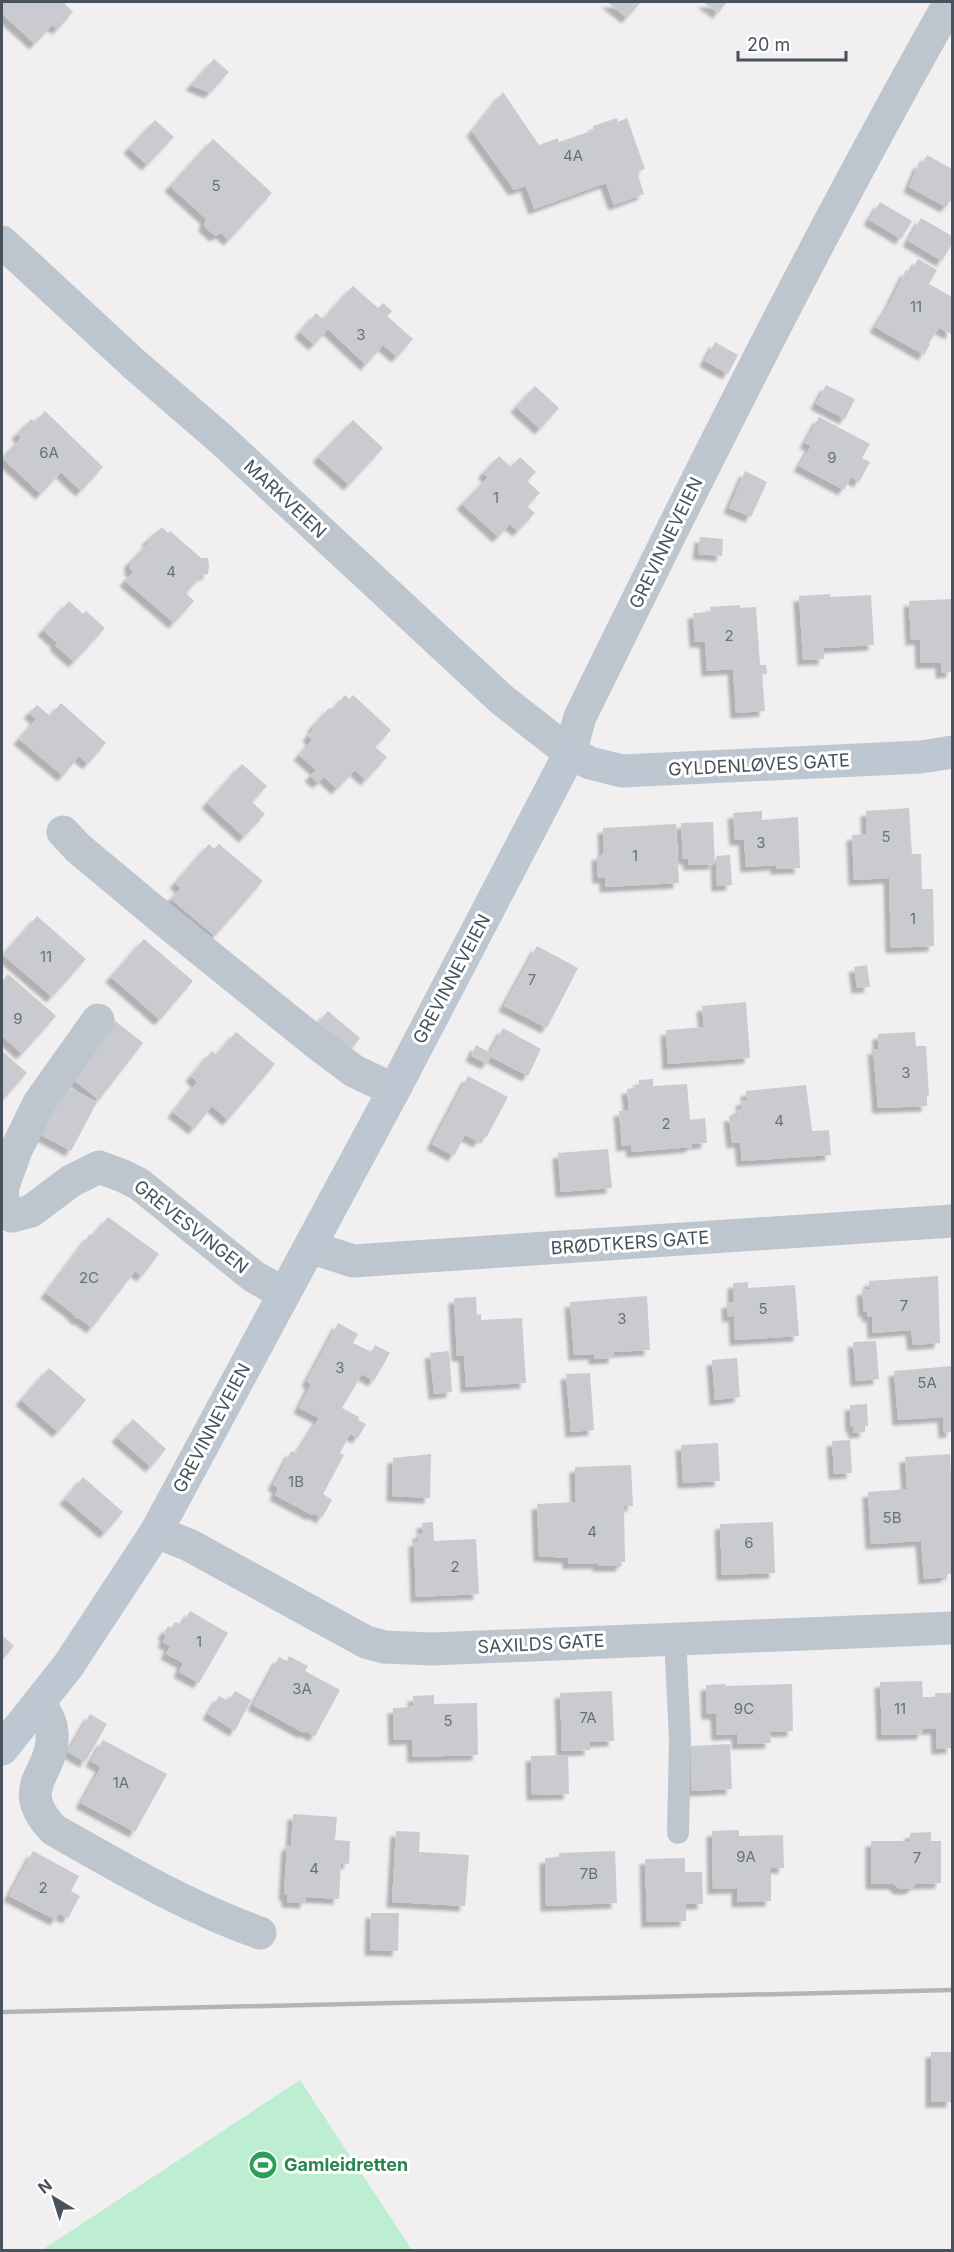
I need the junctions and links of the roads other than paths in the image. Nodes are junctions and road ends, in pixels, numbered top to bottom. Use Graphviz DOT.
graph roads {
  1 [pos="950,2"];
  2 [pos="2,242"];
  3 [pos="570,753"];
  4 [pos="952,753"];
  5 [pos="63,832"];
  6 [pos="98,1020"];
  7 [pos="394,1090"];
  8 [pos="952,1221"];
  9 [pos="310,1247"];
  10 [pos="284,1294"];
  11 [pos="156,1532"];
  12 [pos="952,1628"];
  13 [pos="675,1638"];
  14 [pos="39,1703"];
  15 [pos="2,1749"];
  16 [pos="678,1833"];
  17 [pos="260,1933"];
  1 -- 3 [label="street, GREVINNEVEIEN"];
  2 -- 3 [label="street, MARKVEIEN"];
  3 -- 4 [label="main road, GYLDENLØVES GATE"];
  3 -- 7 [label="main road, GREVINNEVEIEN"];
  5 -- 7 [label="street"];
  6 -- 10 [label="street, GREVESVINGEN"];
  7 -- 9 [label="main road, GREVINNEVEIEN"];
  8 -- 9 [label="street, BRØDTKERS GATE"];
  9 -- 10 [label="main road, GREVINNEVEIEN"];
  10 -- 11 [label="main road, GREVINNEVEIEN"];
  11 -- 13 [label="street, SAXILDS GATE"];
  11 -- 14 [label="main road, GREVINNEVEIEN"];
  12 -- 13 [label="street, SAXILDS GATE"];
  13 -- 16 [label="lane"];
  14 -- 15 [label="main road, GREVINNEVEIEN"];
  14 -- 17 [label="street"];
}
